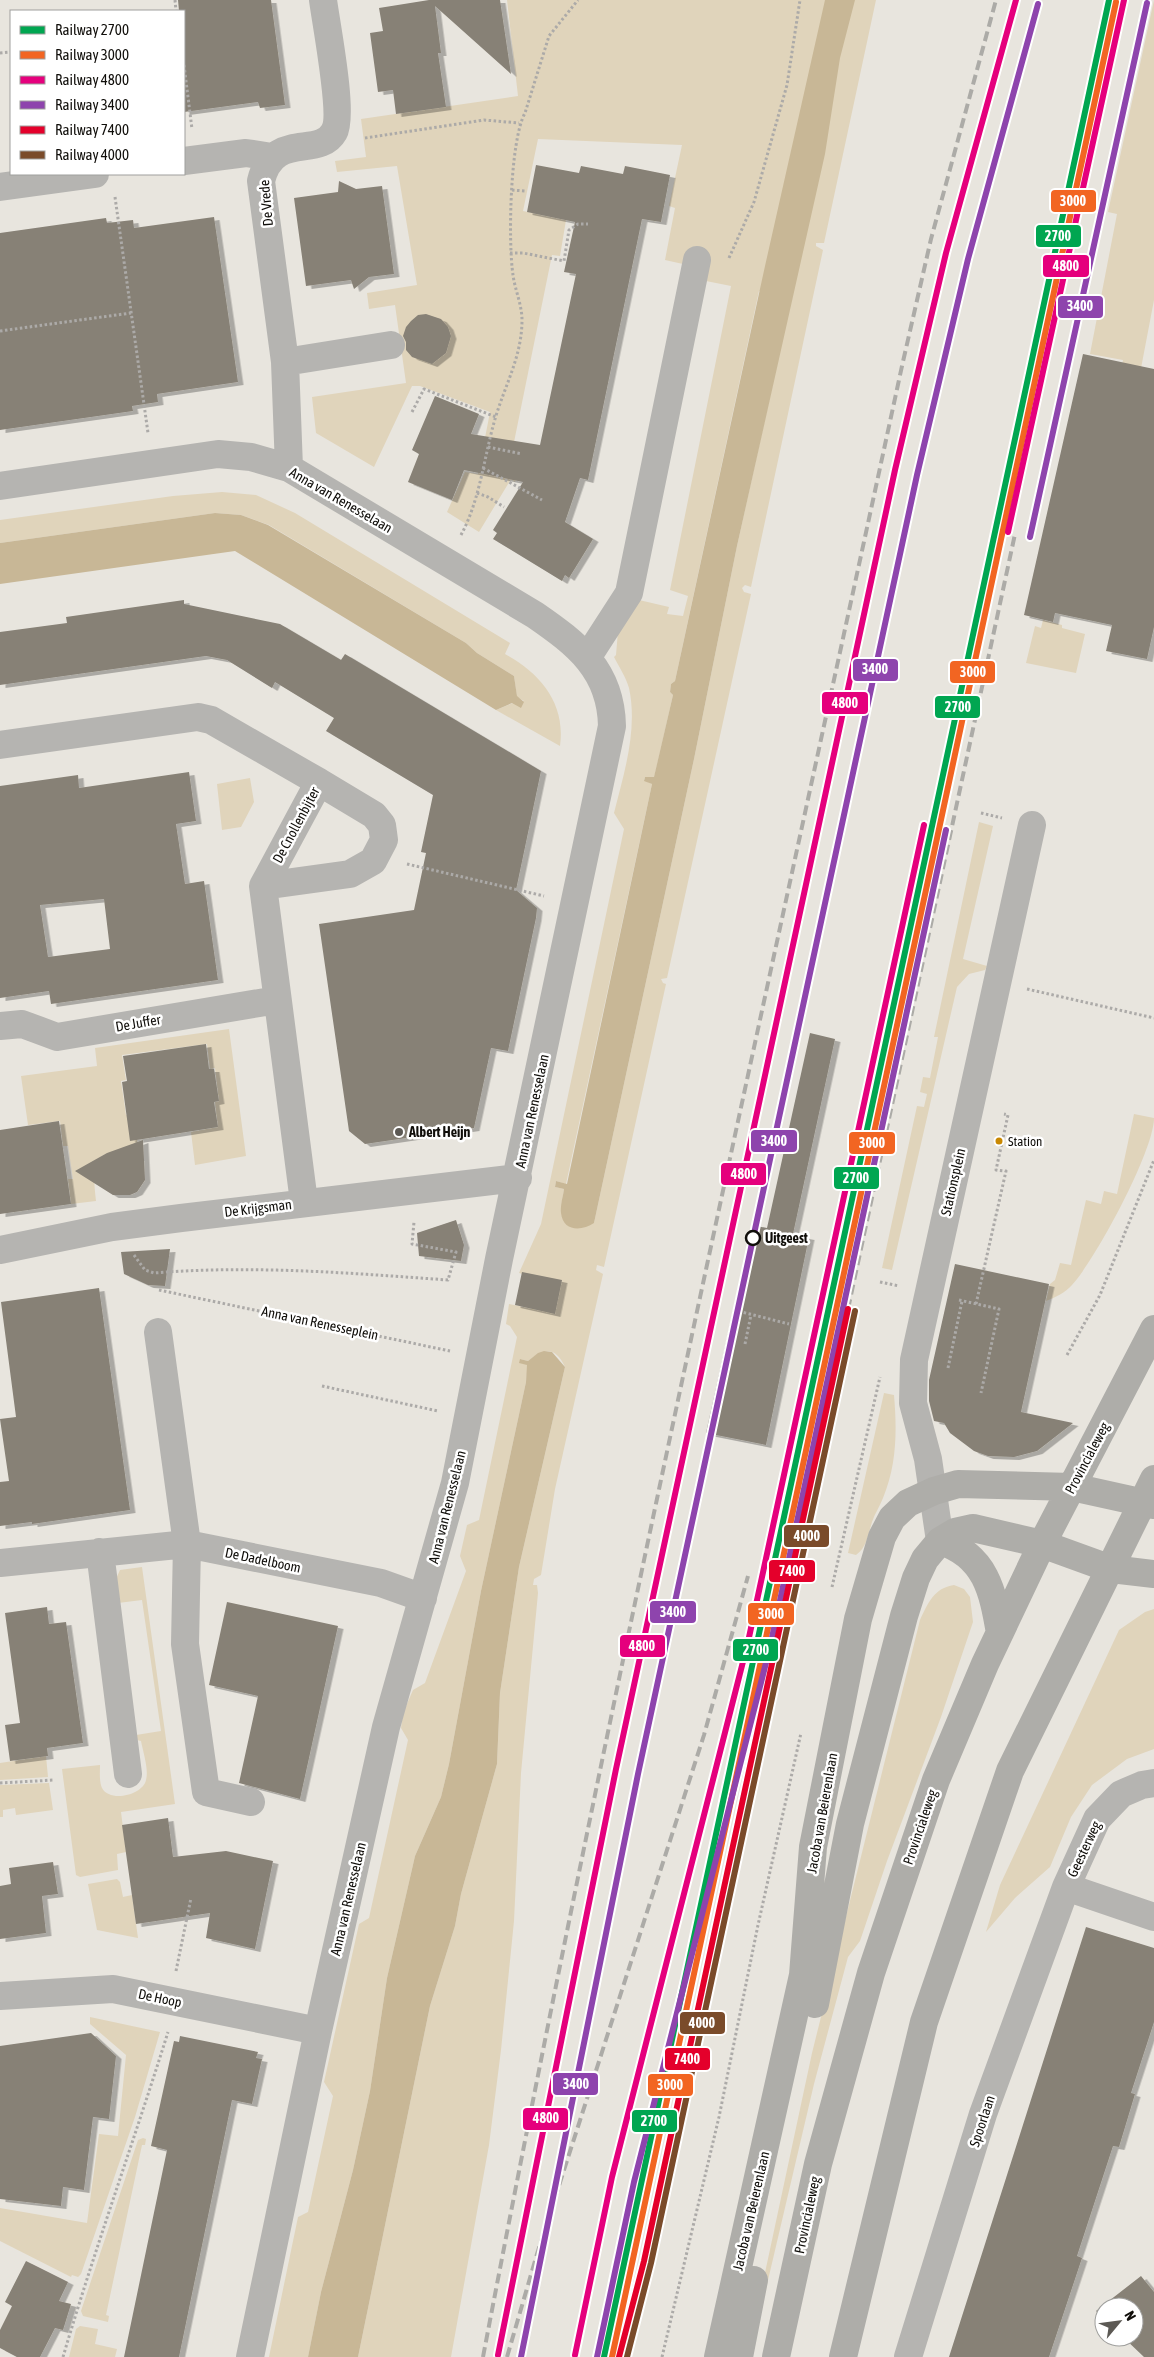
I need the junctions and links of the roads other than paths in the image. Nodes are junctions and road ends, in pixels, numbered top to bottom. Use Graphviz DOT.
graph roads {
  1 [pos="323,0"];
  2 [pos="272,157"];
  3 [pos="190,160"];
  4 [pos="105,183"];
  5 [pos="0,187"];
  6 [pos="697,260"];
  7 [pos="391,345"];
  8 [pos="285,362"];
  9 [pos="289,468"];
  10 [pos="0,486"];
  11 [pos="587,658"];
  12 [pos="0,745"];
  13 [pos="319,782"];
  14 [pos="1032,825"];
  15 [pos="263,886"];
  16 [pos="277,1000"];
  17 [pos="0,1026"];
  18 [pos="518,1178"];
  19 [pos="304,1202"];
  20 [pos="0,1250"];
  21 [pos="1154,1330"];
  22 [pos="158,1332"];
  23 [pos="1072,1487"];
  24 [pos="934,1491"];
  25 [pos="1151,1495"];
  26 [pos="940,1541"];
  27 [pos="187,1544"];
  28 [pos="1042,1544"];
  29 [pos="100,1552"];
  30 [pos="0,1563"];
  31 [pos="1111,1569"];
  32 [pos="1154,1574"];
  33 [pos="423,1598"];
  34 [pos="1000,1633"];
  35 [pos="128,1774"];
  36 [pos="1154,1783"];
  37 [pos="251,1802"];
  38 [pos="1066,1887"];
  39 [pos="1154,1917"];
  40 [pos="0,1996"];
  41 [pos="318,2031"];
  42 [pos="250,2357"];
  43 [pos="718,2357"];
  44 [pos="739,2357"];
  45 [pos="776,2357"];
  46 [pos="843,2357"];
  47 [pos="908,2357"];
  1 -- 2 [label="street"];
  2 -- 3 [label="street"];
  2 -- 8 [label="street, De Vrede"];
  4 -- 5 [label="street"];
  6 -- 11 [label="street"];
  7 -- 8 [label="street"];
  8 -- 9 [label="street, De Vrede"];
  9 -- 10 [label="street, Anna van Renesselaan"];
  9 -- 11 [label="street, Anna van Renesselaan"];
  11 -- 18 [label="street, Anna van Renesselaan"];
  12 -- 13 [label="street, De Cnollenbijter"];
  13 -- 15 [label="street, De Cnollenbijter"];
  13 -- 15 [label="street"];
  14 -- 24 [label="street, Stationsplein"];
  15 -- 16 [label="street"];
  16 -- 17 [label="street, De Juffer"];
  16 -- 19 [label="street"];
  18 -- 19 [label="street, De Krijgsman"];
  18 -- 33 [label="street, Anna van Renesselaan"];
  19 -- 20 [label="street, De Krijgsman"];
  21 -- 23 [label="main road, Provincialeweg"];
  22 -- 27 [label="street"];
  23 -- 24 [label="main road, Jacoba van Beierenlaan"];
  23 -- 25 [label="main road"];
  23 -- 28 [label="main road, Provincialeweg"];
  24 -- 26 [label="street, Stationsplein"];
  24 -- 43 [label="main road, Jacoba van Beierenlaan"];
  25 -- 31 [label="main road"];
  26 -- 28 [label="main road, Jacoba van Beierenlaan"];
  26 -- 34 [label="main road"];
  26 -- 44 [label="main road, Jacoba van Beierenlaan"];
  27 -- 29 [label="street, De Dadelboom"];
  27 -- 33 [label="street, De Dadelboom"];
  27 -- 37 [label="street"];
  28 -- 31 [label="main road"];
  28 -- 34 [label="main road, Provincialeweg"];
  29 -- 30 [label="street, De Dadelboom"];
  29 -- 35 [label="street"];
  31 -- 32 [label="main road"];
  31 -- 46 [label="main road"];
  33 -- 41 [label="street, Anna van Renesselaan"];
  34 -- 45 [label="main road, Provincialeweg"];
  36 -- 38 [label="street, Geesterweg"];
  38 -- 39 [label="street"];
  38 -- 47 [label="street, Spoorlaan"];
  40 -- 41 [label="street, De Hoop"];
  41 -- 42 [label="street, Anna van Renesselaan"];
}
